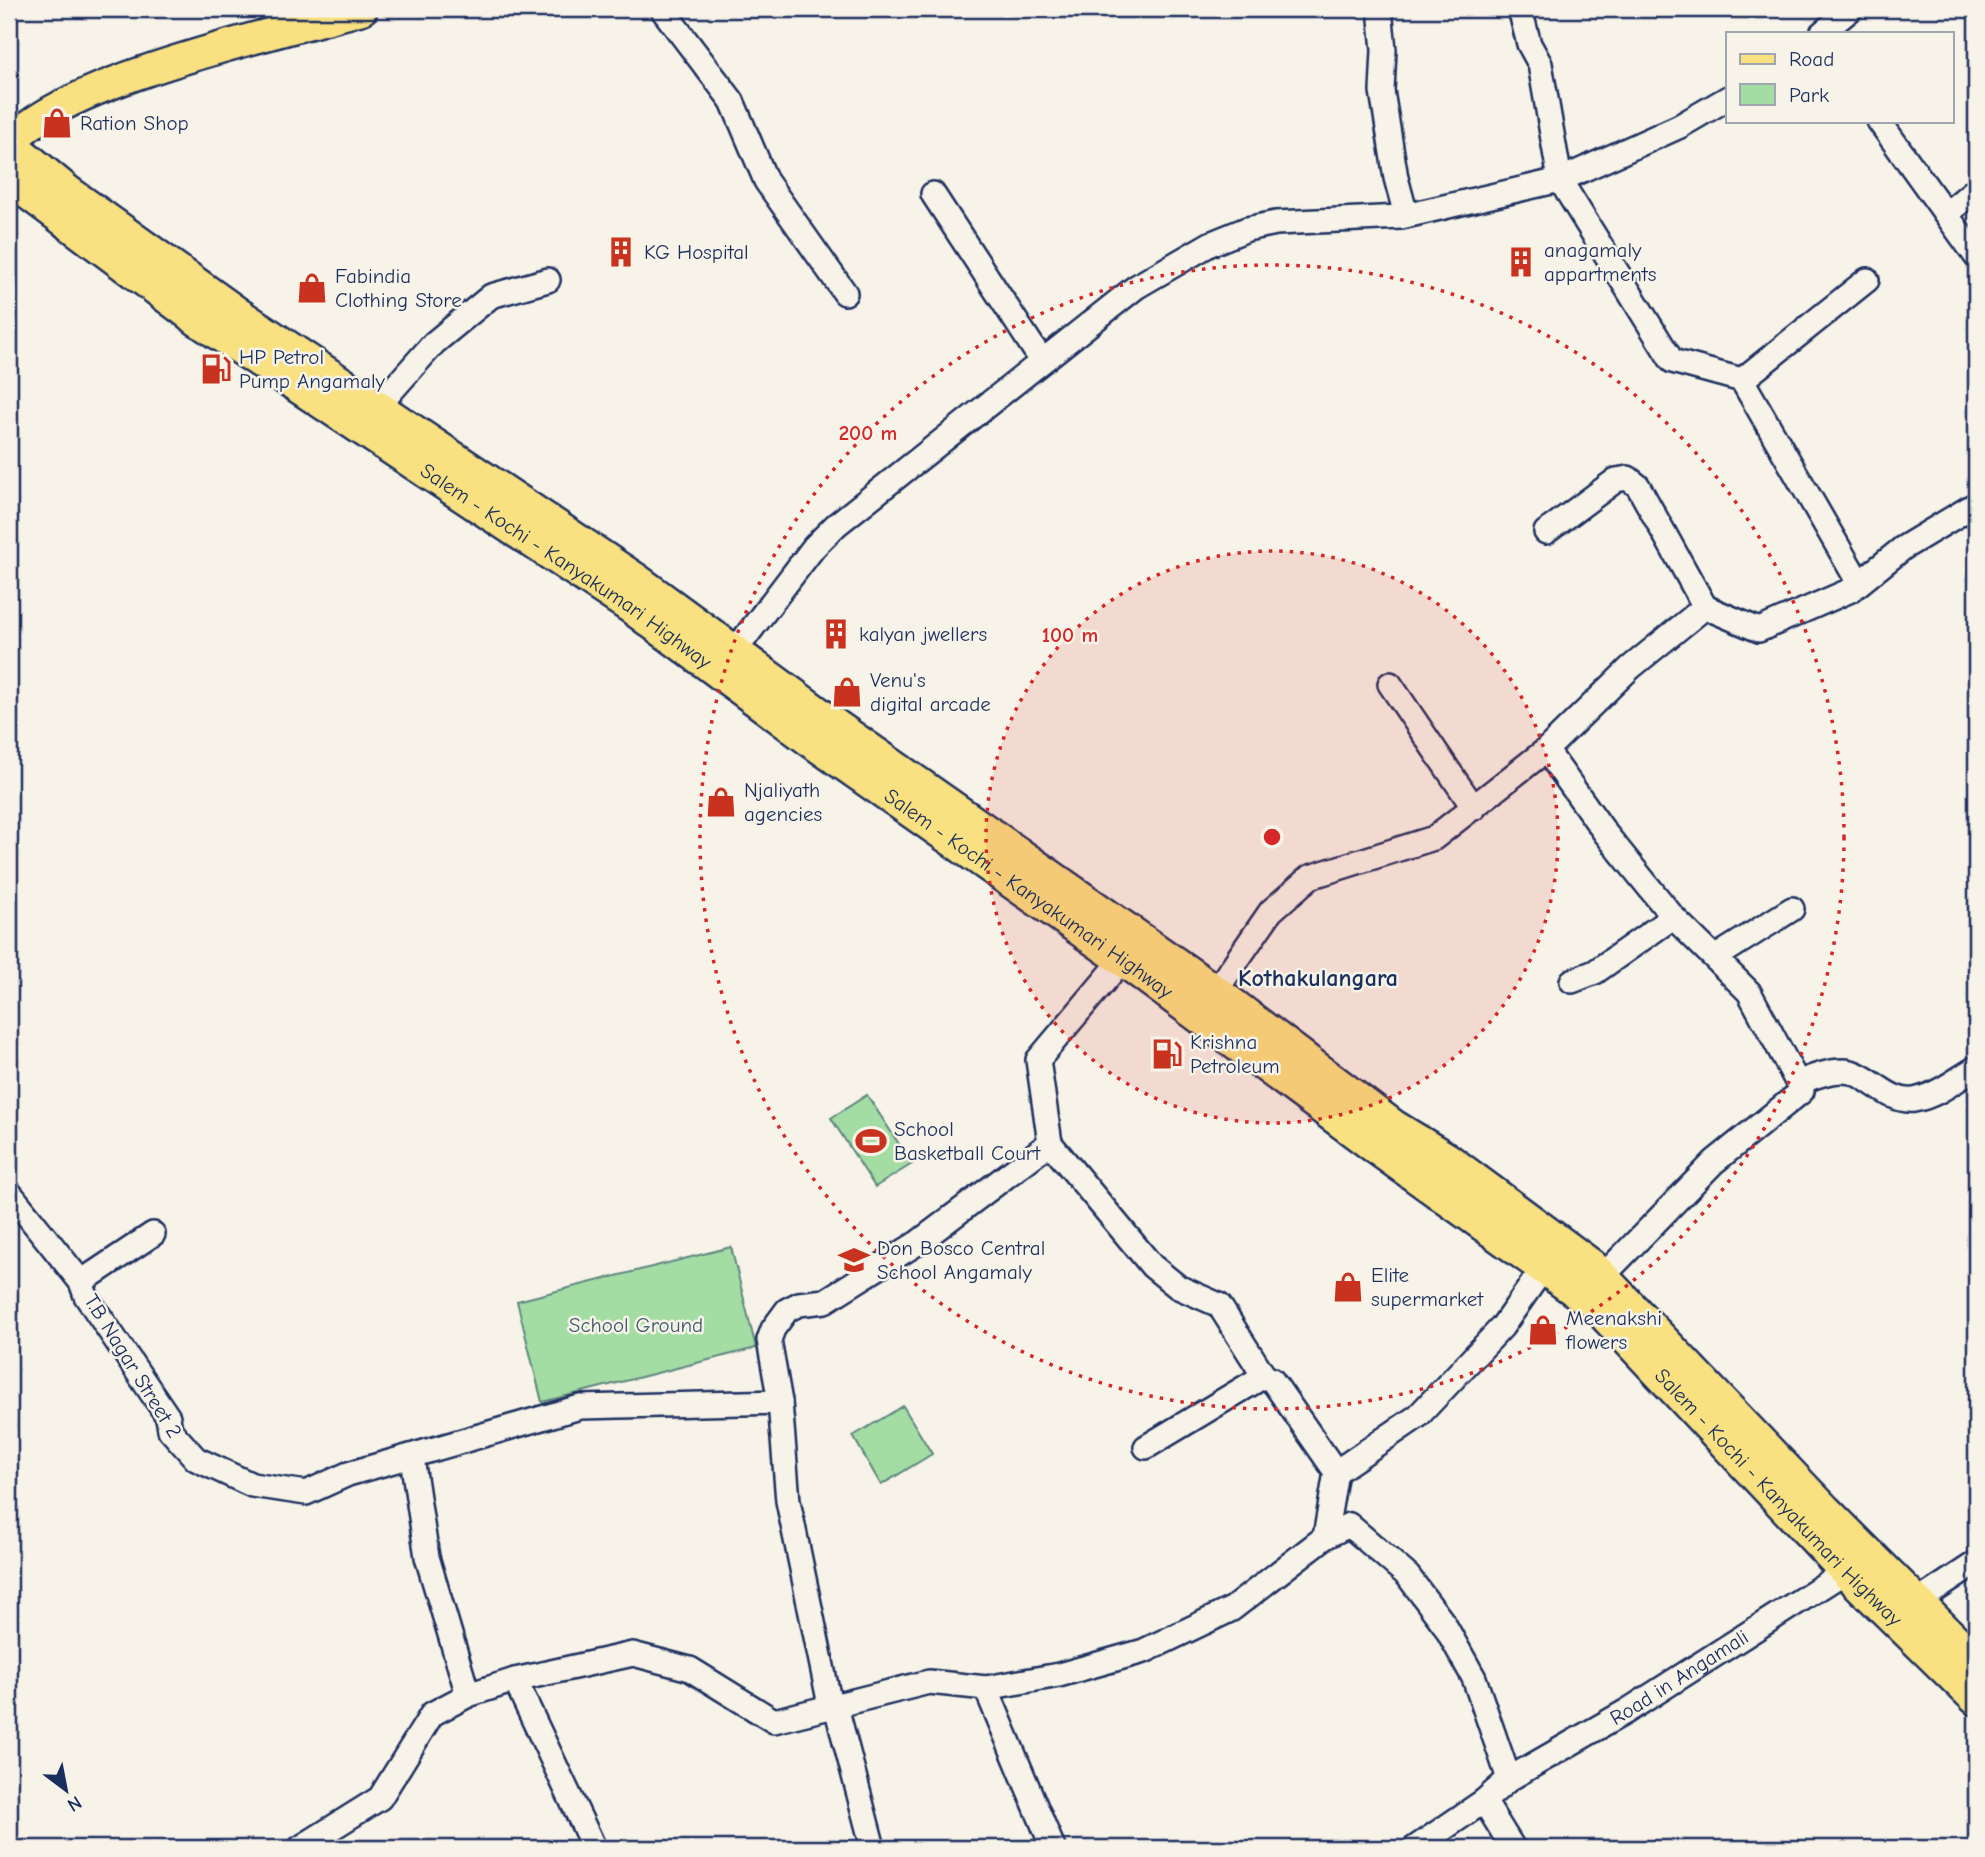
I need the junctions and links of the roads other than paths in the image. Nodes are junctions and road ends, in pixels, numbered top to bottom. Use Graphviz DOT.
graph roads {
  1 [pos="362,9"];
  2 [pos="662,9"];
  3 [pos="1380,9"];
  4 [pos="1520,9"];
  5 [pos="1851,9"];
  6 [pos="1828,31"];
  7 [pos="1726,99"];
  8 [pos="1879,122"];
  9 [pos="9,144"];
  10 [pos="9,178"];
  11 [pos="1560,180"];
  12 [pos="1976,189"];
  13 [pos="933,194"];
  14 [pos="1946,214"];
  15 [pos="1406,215"];
  16 [pos="1976,257"];
  17 [pos="548,280"];
  18 [pos="1867,280"];
  19 [pos="845,293"];
  20 [pos="1042,361"];
  21 [pos="1742,380"];
  22 [pos="378,406"];
  23 [pos="1976,504"];
  24 [pos="1546,532"];
  25 [pos="1859,583"];
  26 [pos="1704,607"];
  27 [pos="734,652"];
  28 [pos="1390,684"];
  29 [pos="1546,750"];
  30 [pos="1474,808"];
  31 [pos="1792,909"];
  32 [pos="1673,917"];
  33 [pos="1716,957"];
  34 [pos="1123,959"];
  35 [pos="1573,981"];
  36 [pos="1215,992"];
  37 [pos="1976,1068"];
  38 [pos="1798,1083"];
  39 [pos="1050,1143"];
  40 [pos="9,1192"];
  41 [pos="153,1234"];
  42 [pos="1544,1267"];
  43 [pos="1602,1277"];
  44 [pos="81,1282"];
  45 [pos="1264,1376"];
  46 [pos="780,1402"];
  47 [pos="1146,1447"];
  48 [pos="412,1458"];
  49 [pos="1335,1472"];
  50 [pos="1325,1537"];
  51 [pos="1976,1563"];
  52 [pos="1846,1571"];
  53 [pos="1917,1602"];
  54 [pos="1976,1662"];
  55 [pos="515,1680"];
  56 [pos="986,1688"];
  57 [pos="468,1695"];
  58 [pos="1976,1698"];
  59 [pos="832,1704"];
  60 [pos="1509,1779"];
  61 [pos="1484,1801"];
  62 [pos="300,1848"];
  63 [pos="594,1848"];
  64 [pos="873,1848"];
  65 [pos="1053,1848"];
  66 [pos="1415,1848"];
  67 [pos="1513,1848"];
  1 -- 9 [label="main road"];
  2 -- 19 [label="street"];
  3 -- 15 [label="street"];
  4 -- 11 [label="street"];
  5 -- 6 [label="street"];
  7 -- 11 [label="street"];
  8 -- 14 [label="street"];
  9 -- 22 [label="highway, Salem - Kochi - Kanyakumari Highway"];
  10 -- 34 [label="highway, Salem - Kochi - Kanyakumari Highway"];
  11 -- 15 [label="street"];
  11 -- 21 [label="street"];
  12 -- 14 [label="street"];
  13 -- 20 [label="street"];
  14 -- 16 [label="street"];
  15 -- 20 [label="street"];
  17 -- 22 [label="street"];
  18 -- 21 [label="street"];
  20 -- 27 [label="street"];
  21 -- 25 [label="street"];
  22 -- 27 [label="highway, Salem - Kochi - Kanyakumari Highway"];
  23 -- 25 [label="street"];
  24 -- 26 [label="street"];
  25 -- 26 [label="street"];
  26 -- 29 [label="street"];
  27 -- 36 [label="highway, Salem - Kochi - Kanyakumari Highway"];
  28 -- 30 [label="street"];
  29 -- 30 [label="street"];
  29 -- 32 [label="street"];
  30 -- 36 [label="street"];
  31 -- 33 [label="street"];
  32 -- 33 [label="street"];
  32 -- 35 [label="street"];
  33 -- 38 [label="street"];
  34 -- 39 [label="street"];
  34 -- 42 [label="highway, Salem - Kochi - Kanyakumari Highway"];
  36 -- 43 [label="highway, Salem - Kochi - Kanyakumari Highway"];
  37 -- 38 [label="street"];
  38 -- 43 [label="street"];
  39 -- 45 [label="street"];
  39 -- 46 [label="street"];
  40 -- 44 [label="street, T.B Nagar Street 2"];
  41 -- 44 [label="street"];
  42 -- 49 [label="street"];
  42 -- 52 [label="highway, Salem - Kochi - Kanyakumari Highway"];
  43 -- 53 [label="highway, Salem - Kochi - Kanyakumari Highway"];
  44 -- 48 [label="street, T.B Nagar Street 2"];
  45 -- 47 [label="street"];
  45 -- 49 [label="street"];
  46 -- 48 [label="street, T.B Nagar Street 2"];
  46 -- 59 [label="street"];
  48 -- 57 [label="street"];
  49 -- 50 [label="street"];
  50 -- 56 [label="street"];
  50 -- 60 [label="street"];
  51 -- 53 [label="street"];
  52 -- 58 [label="highway, Salem - Kochi - Kanyakumari Highway"];
  52 -- 60 [label="street, Road in Angamali"];
  53 -- 54 [label="highway, Salem - Kochi - Kanyakumari Highway"];
  55 -- 57 [label="street"];
  55 -- 59 [label="street"];
  55 -- 63 [label="street"];
  56 -- 59 [label="street"];
  56 -- 65 [label="street"];
  57 -- 62 [label="street"];
  59 -- 64 [label="street"];
  60 -- 61 [label="street, Road in Angamali"];
  61 -- 66 [label="street, Road in Angamali"];
  61 -- 67 [label="street"];
}
